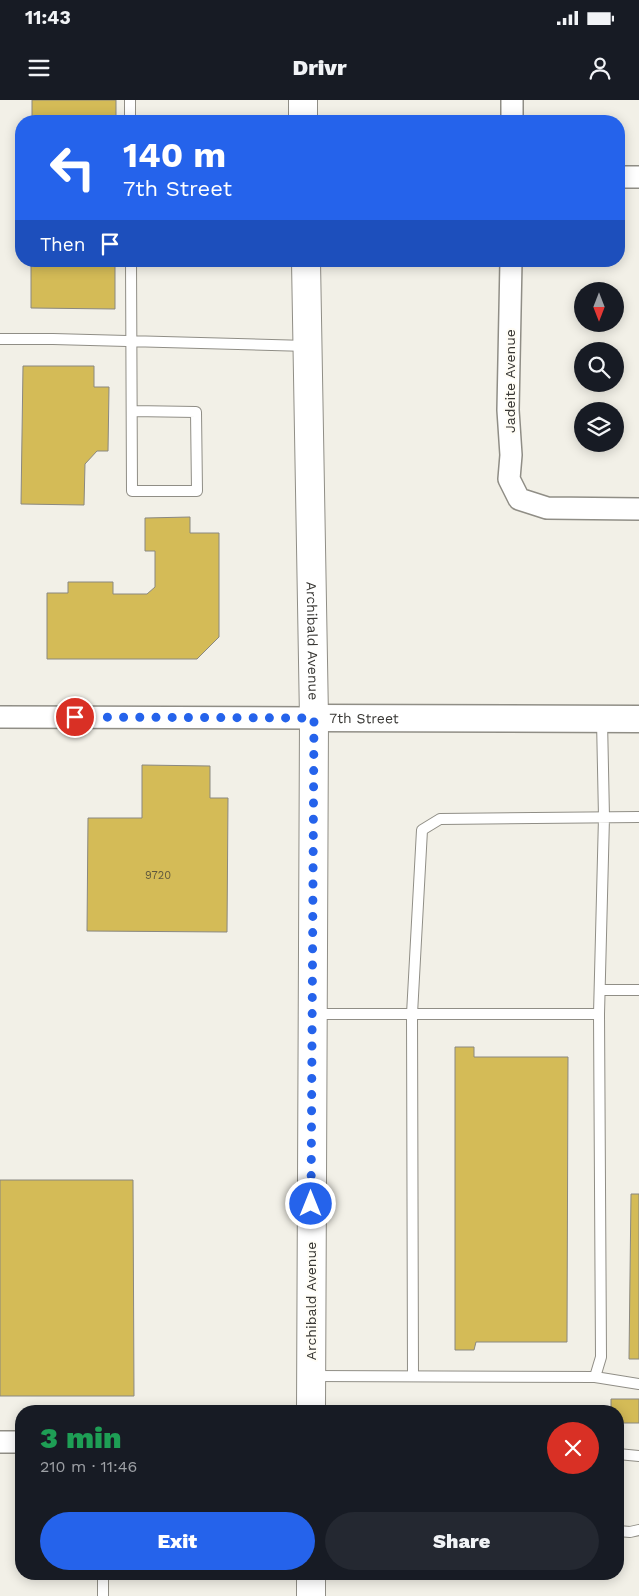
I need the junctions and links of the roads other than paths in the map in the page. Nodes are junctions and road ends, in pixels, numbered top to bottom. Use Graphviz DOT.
graph roads {
  1 [pos="130,100"];
  2 [pos="303,100"];
  3 [pos="512,100"];
  4 [pos="130,115"];
  5 [pos="304,115"];
  6 [pos="512,115"];
  7 [pos="625,177"];
  8 [pos="639,178"];
  9 [pos="131,267"];
  10 [pos="306,267"];
  11 [pos="511,267"];
  12 [pos="0,339"];
  13 [pos="132,342"];
  14 [pos="308,346"];
  15 [pos="132,410"];
  16 [pos="639,509"];
  17 [pos="0,717"];
  18 [pos="314,718"];
  19 [pos="602,719"];
  20 [pos="639,719"];
  21 [pos="604,817"];
  22 [pos="639,817"];
  23 [pos="600,990"];
  24 [pos="639,990"];
  25 [pos="312,1014"];
  26 [pos="412,1014"];
  27 [pos="599,1014"];
  28 [pos="310,1376"];
  29 [pos="413,1376"];
  30 [pos="595,1377"];
  31 [pos="639,1384"];
  32 [pos="311,1405"];
  33 [pos="0,1442"];
  34 [pos="15,1442"];
  35 [pos="624,1455"];
  36 [pos="639,1456"];
  37 [pos="639,1530"];
  38 [pos="624,1532"];
  39 [pos="103,1580"];
  40 [pos="311,1580"];
  41 [pos="103,1596"];
  42 [pos="311,1596"];
  1 -- 4 [label="lane"];
  2 -- 5 [label="main road"];
  3 -- 6 [label="street"];
  7 -- 8 [label="street"];
  9 -- 13 [label="lane"];
  10 -- 14 [label="main road, Archibald Avenue"];
  11 -- 16 [label="street, Jadeite Avenue"];
  12 -- 13 [label="lane"];
  13 -- 14 [label="lane"];
  13 -- 15 [label="lane"];
  14 -- 18 [label="main road, Archibald Avenue"];
  15 -- 15 [label="lane"];
  17 -- 18 [label="street, 7th Street"];
  18 -- 19 [label="street, 7th Street"];
  18 -- 25 [label="main road, Archibald Avenue"];
  19 -- 20 [label="street, 7th Street"];
  19 -- 21 [label="lane"];
  21 -- 22 [label="lane"];
  21 -- 23 [label="lane"];
  21 -- 26 [label="lane"];
  23 -- 24 [label="lane"];
  23 -- 27 [label="lane"];
  25 -- 26 [label="lane"];
  25 -- 28 [label="main road, Archibald Avenue"];
  26 -- 27 [label="lane"];
  26 -- 29 [label="lane"];
  27 -- 30 [label="lane"];
  28 -- 29 [label="lane"];
  28 -- 32 [label="main road, Archibald Avenue"];
  29 -- 30 [label="lane"];
  30 -- 31 [label="lane"];
  33 -- 34 [label="street"];
  35 -- 36 [label="lane"];
  37 -- 38 [label="lane"];
  39 -- 41 [label="lane"];
  40 -- 42 [label="main road"];
}
